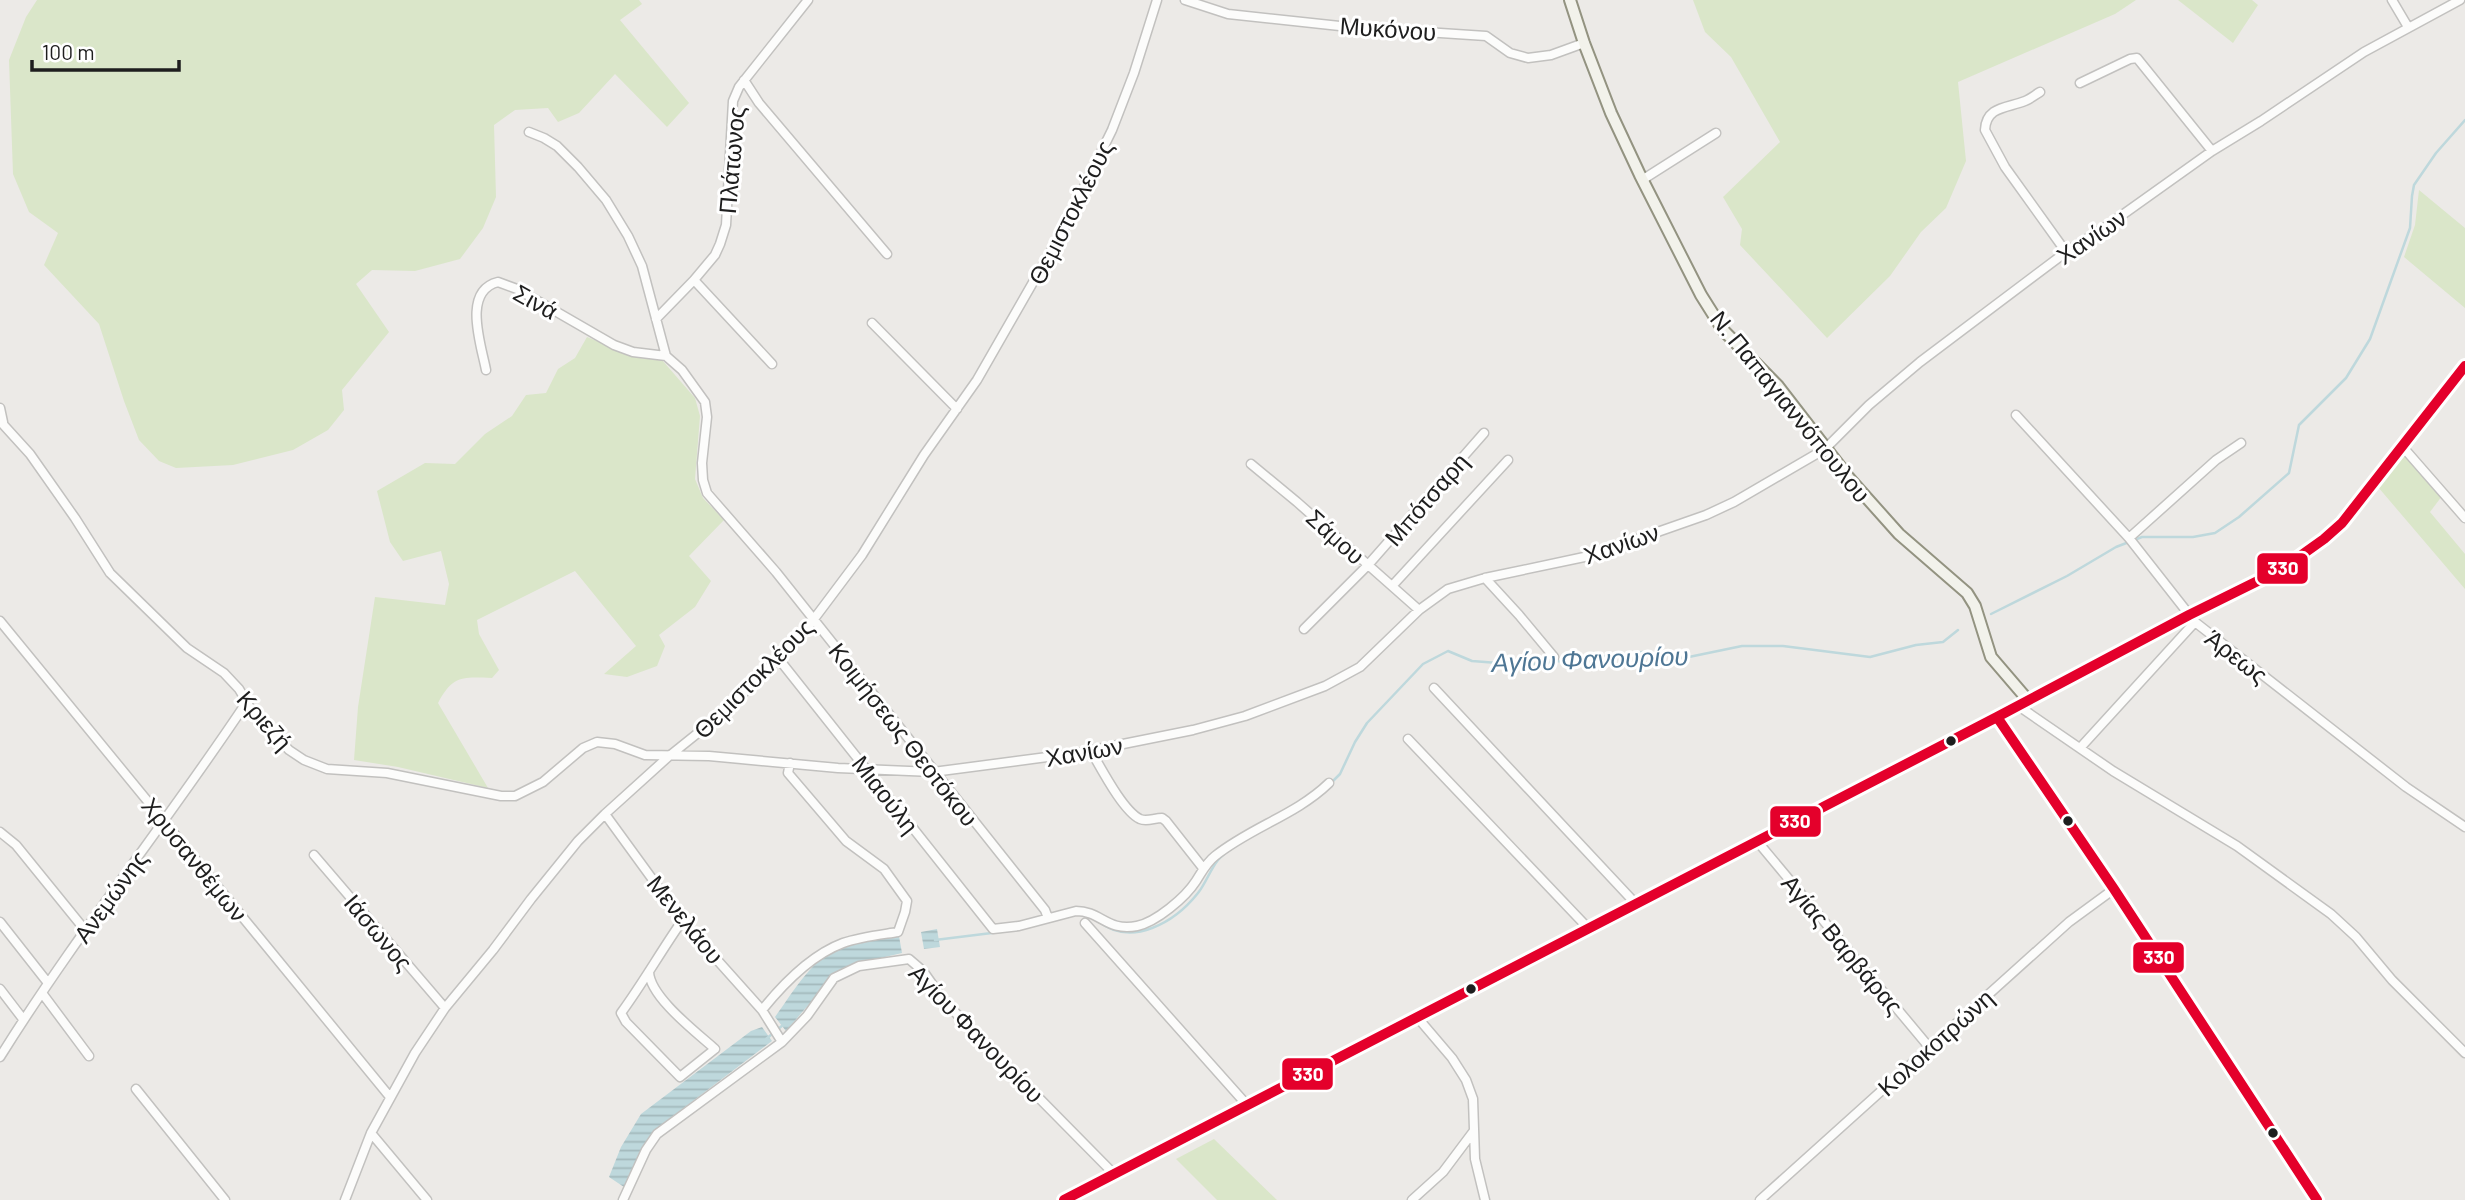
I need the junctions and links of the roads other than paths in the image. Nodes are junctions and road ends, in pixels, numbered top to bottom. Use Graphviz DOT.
graph roads {
  1 [pos="808,0"];
  2 [pos="1157,0"];
  3 [pos="1185,0"];
  4 [pos="1570,0"];
  5 [pos="2392,0"];
  6 [pos="2460,0"];
  7 [pos="2408,27"];
  8 [pos="1584,43"];
  9 [pos="744,80"];
  10 [pos="2080,83"];
  11 [pos="2040,92"];
  12 [pos="733,101"];
  13 [pos="759,103"];
  14 [pos="529,132"];
  15 [pos="1716,133"];
  16 [pos="2212,151"];
  17 [pos="1642,180"];
  18 [pos="2066,252"];
  19 [pos="887,254"];
  20 [pos="694,280"];
  21 [pos="656,319"];
  22 [pos="872,323"];
  23 [pos="666,356"];
  24 [pos="772,365"];
  25 [pos="2465,366"];
  26 [pos="486,370"];
  27 [pos="0,408"];
  28 [pos="957,409"];
  29 [pos="2017,415"];
  30 [pos="2,422"];
  31 [pos="1484,433"];
  32 [pos="2241,443"];
  33 [pos="2402,446"];
  34 [pos="1825,449"];
  35 [pos="1508,460"];
  36 [pos="1251,464"];
  37 [pos="2465,518"];
  38 [pos="2130,539"];
  39 [pos="1368,565"];
  40 [pos="1485,578"];
  41 [pos="1393,585"];
  42 [pos="1419,610"];
  43 [pos="2192,618"];
  44 [pos="813,619"];
  45 [pos="0,621"];
  46 [pos="1304,629"];
  47 [pos="1554,657"];
  48 [pos="778,658"];
  49 [pos="1434,688"];
  50 [pos="2027,699"];
  51 [pos="246,703"];
  52 [pos="2017,705"];
  53 [pos="1997,717"];
  54 [pos="1408,739"];
  55 [pos="2080,748"];
  56 [pos="1091,751"];
  57 [pos="668,757"];
  58 [pos="790,763"];
  59 [pos="867,769"];
  60 [pos="933,772"];
  61 [pos="1329,783"];
  62 [pos="605,814"];
  63 [pos="165,821"];
  64 [pos="2465,827"];
  65 [pos="0,832"];
  66 [pos="1757,841"];
  67 [pos="314,855"];
  68 [pos="1203,868"];
  69 [pos="2114,889"];
  70 [pos="1636,904"];
  71 [pos="1048,918"];
  72 [pos="682,921"];
  73 [pos="0,922"];
  74 [pos="1084,923"];
  75 [pos="1588,928"];
  76 [pos="85,930"];
  77 [pos="649,972"];
  78 [pos="48,983"];
  79 [pos="0,989"];
  80 [pos="42,993"];
  81 [pos="445,1009"];
  82 [pos="762,1010"];
  83 [pos="1417,1017"];
  84 [pos="23,1019"];
  85 [pos="780,1039"];
  86 [pos="1929,1047"];
  87 [pos="2465,1053"];
  88 [pos="89,1056"];
  89 [pos="0,1057"];
  90 [pos="136,1089"];
  91 [pos="390,1097"];
  92 [pos="1247,1105"];
  93 [pos="1473,1132"];
  94 [pos="371,1133"];
  95 [pos="1114,1174"];
  96 [pos="225,1200"];
  97 [pos="345,1200"];
  98 [pos="426,1200"];
  99 [pos="623,1200"];
  100 [pos="1064,1200"];
  101 [pos="1412,1200"];
  102 [pos="1485,1200"];
  103 [pos="1760,1200"];
  104 [pos="2317,1200"];
  1 -- 9 [label="street, Πλάτωνος"];
  2 -- 28 [label="street, Θεμιστοκλέους"];
  3 -- 8 [label="street, Μυκόνου"];
  4 -- 8 [label="main road, Ν. Παπαγιαννόπουλου"];
  5 -- 7 [label="street"];
  6 -- 7 [label="street, Χανίων"];
  7 -- 16 [label="street, Χανίων"];
  8 -- 17 [label="main road, Ν. Παπαγιαννόπουλου"];
  9 -- 12 [label="street, Πλάτωνος"];
  9 -- 13 [label="street"];
  10 -- 16 [label="street"];
  11 -- 18 [label="street"];
  12 -- 13 [label="street"];
  12 -- 20 [label="street, Πλάτωνος"];
  13 -- 19 [label="street"];
  14 -- 21 [label="street, Κοιμήσεως Θεοτόκου"];
  15 -- 17 [label="street"];
  16 -- 18 [label="street, Χανίων"];
  17 -- 34 [label="main road, Ν. Παπαγιαννόπουλου"];
  18 -- 34 [label="street, Χανίων"];
  20 -- 21 [label="street, Πλάτωνος"];
  20 -- 24 [label="street"];
  21 -- 23 [label="street, Κοιμήσεως Θεοτόκου"];
  22 -- 28 [label="street"];
  23 -- 26 [label="street, Σινά"];
  23 -- 44 [label="street, Κοιμήσεως Θεοτόκου"];
  25 -- 33 [label="main road"];
  27 -- 30 [label="street"];
  28 -- 44 [label="street, Θεμιστοκλέους"];
  29 -- 38 [label="street, Άρεως"];
  30 -- 51 [label="street, Κριεζή"];
  31 -- 39 [label="street, Μπότσαρη"];
  32 -- 38 [label="street"];
  33 -- 37 [label="street"];
  33 -- 43 [label="main road"];
  34 -- 40 [label="street, Χανίων"];
  34 -- 50 [label="main road, Ν. Παπαγιαννόπουλου"];
  35 -- 41 [label="street"];
  36 -- 39 [label="street, Σάμου"];
  38 -- 43 [label="street, Άρεως"];
  39 -- 41 [label="street, Σάμου"];
  39 -- 46 [label="street, Μπότσαρη"];
  40 -- 42 [label="street, Χανίων"];
  40 -- 47 [label="street"];
  41 -- 42 [label="street, Σάμου"];
  42 -- 56 [label="street, Χανίων"];
  43 -- 50 [label="main road"];
  43 -- 55 [label="street"];
  43 -- 64 [label="street, Άρεως"];
  44 -- 48 [label="street, Θεμιστοκλέους"];
  44 -- 60 [label="street, Κοιμήσεως Θεοτόκου"];
  45 -- 63 [label="street, Χρυσανθέμων"];
  48 -- 57 [label="street, Θεμιστοκλέους"];
  48 -- 59 [label="street, Μιαούλη"];
  49 -- 70 [label="street"];
  50 -- 52 [label="main road"];
  51 -- 57 [label="street, Κριεζή"];
  51 -- 63 [label="street, Ανεμώνης"];
  52 -- 53 [label="main road"];
  52 -- 55 [label="street"];
  53 -- 66 [label="main road"];
  53 -- 69 [label="main road"];
  54 -- 75 [label="street"];
  55 -- 87 [label="street"];
  56 -- 60 [label="street, Χανίων"];
  56 -- 68 [label="street"];
  57 -- 58 [label="street, Χανίων"];
  57 -- 62 [label="street, Θεμιστοκλέους"];
  58 -- 59 [label="street, Χανίων"];
  58 -- 82 [label="street"];
  59 -- 60 [label="street, Χανίων"];
  59 -- 71 [label="street, Μιαούλη"];
  60 -- 71 [label="street, Κοιμήσεως Θεοτόκου"];
  61 -- 68 [label="street"];
  62 -- 72 [label="street, Μενελάου"];
  62 -- 81 [label="street, Θεμιστοκλέους"];
  63 -- 76 [label="street, Ανεμώνης"];
  63 -- 91 [label="street, Χρυσανθέμων"];
  65 -- 76 [label="street"];
  66 -- 70 [label="main road"];
  66 -- 86 [label="street, Αγίας Βαρβάρας"];
  67 -- 81 [label="street, Ιάσωνος"];
  68 -- 71 [label="street"];
  69 -- 86 [label="street, Κολοκοτρώνη"];
  69 -- 104 [label="main road"];
  70 -- 75 [label="main road"];
  72 -- 77 [label="street"];
  72 -- 82 [label="street, Μενελάου"];
  73 -- 78 [label="street"];
  74 -- 92 [label="street"];
  75 -- 83 [label="main road"];
  76 -- 78 [label="street, Ανεμώνης"];
  77 -- 77 [label="street"];
  78 -- 80 [label="street, Ανεμώνης"];
  79 -- 84 [label="street"];
  80 -- 84 [label="street, Ανεμώνης"];
  80 -- 88 [label="street"];
  81 -- 91 [label="street, Θεμιστοκλέους"];
  82 -- 85 [label="street, Μενελάου"];
  83 -- 92 [label="main road"];
  83 -- 93 [label="street"];
  84 -- 89 [label="street, Ανεμώνης"];
  85 -- 95 [label="street, Αγίου Φανουρίου"];
  85 -- 99 [label="street, Αγίου Φανουρίου"];
  86 -- 103 [label="street, Κολοκοτρώνη"];
  90 -- 96 [label="street"];
  91 -- 94 [label="street, Θεμιστοκλέους"];
  92 -- 95 [label="main road"];
  93 -- 101 [label="street"];
  93 -- 102 [label="street"];
  94 -- 97 [label="street, Θεμιστοκλέους"];
  94 -- 98 [label="street"];
  95 -- 100 [label="main road"];
}
